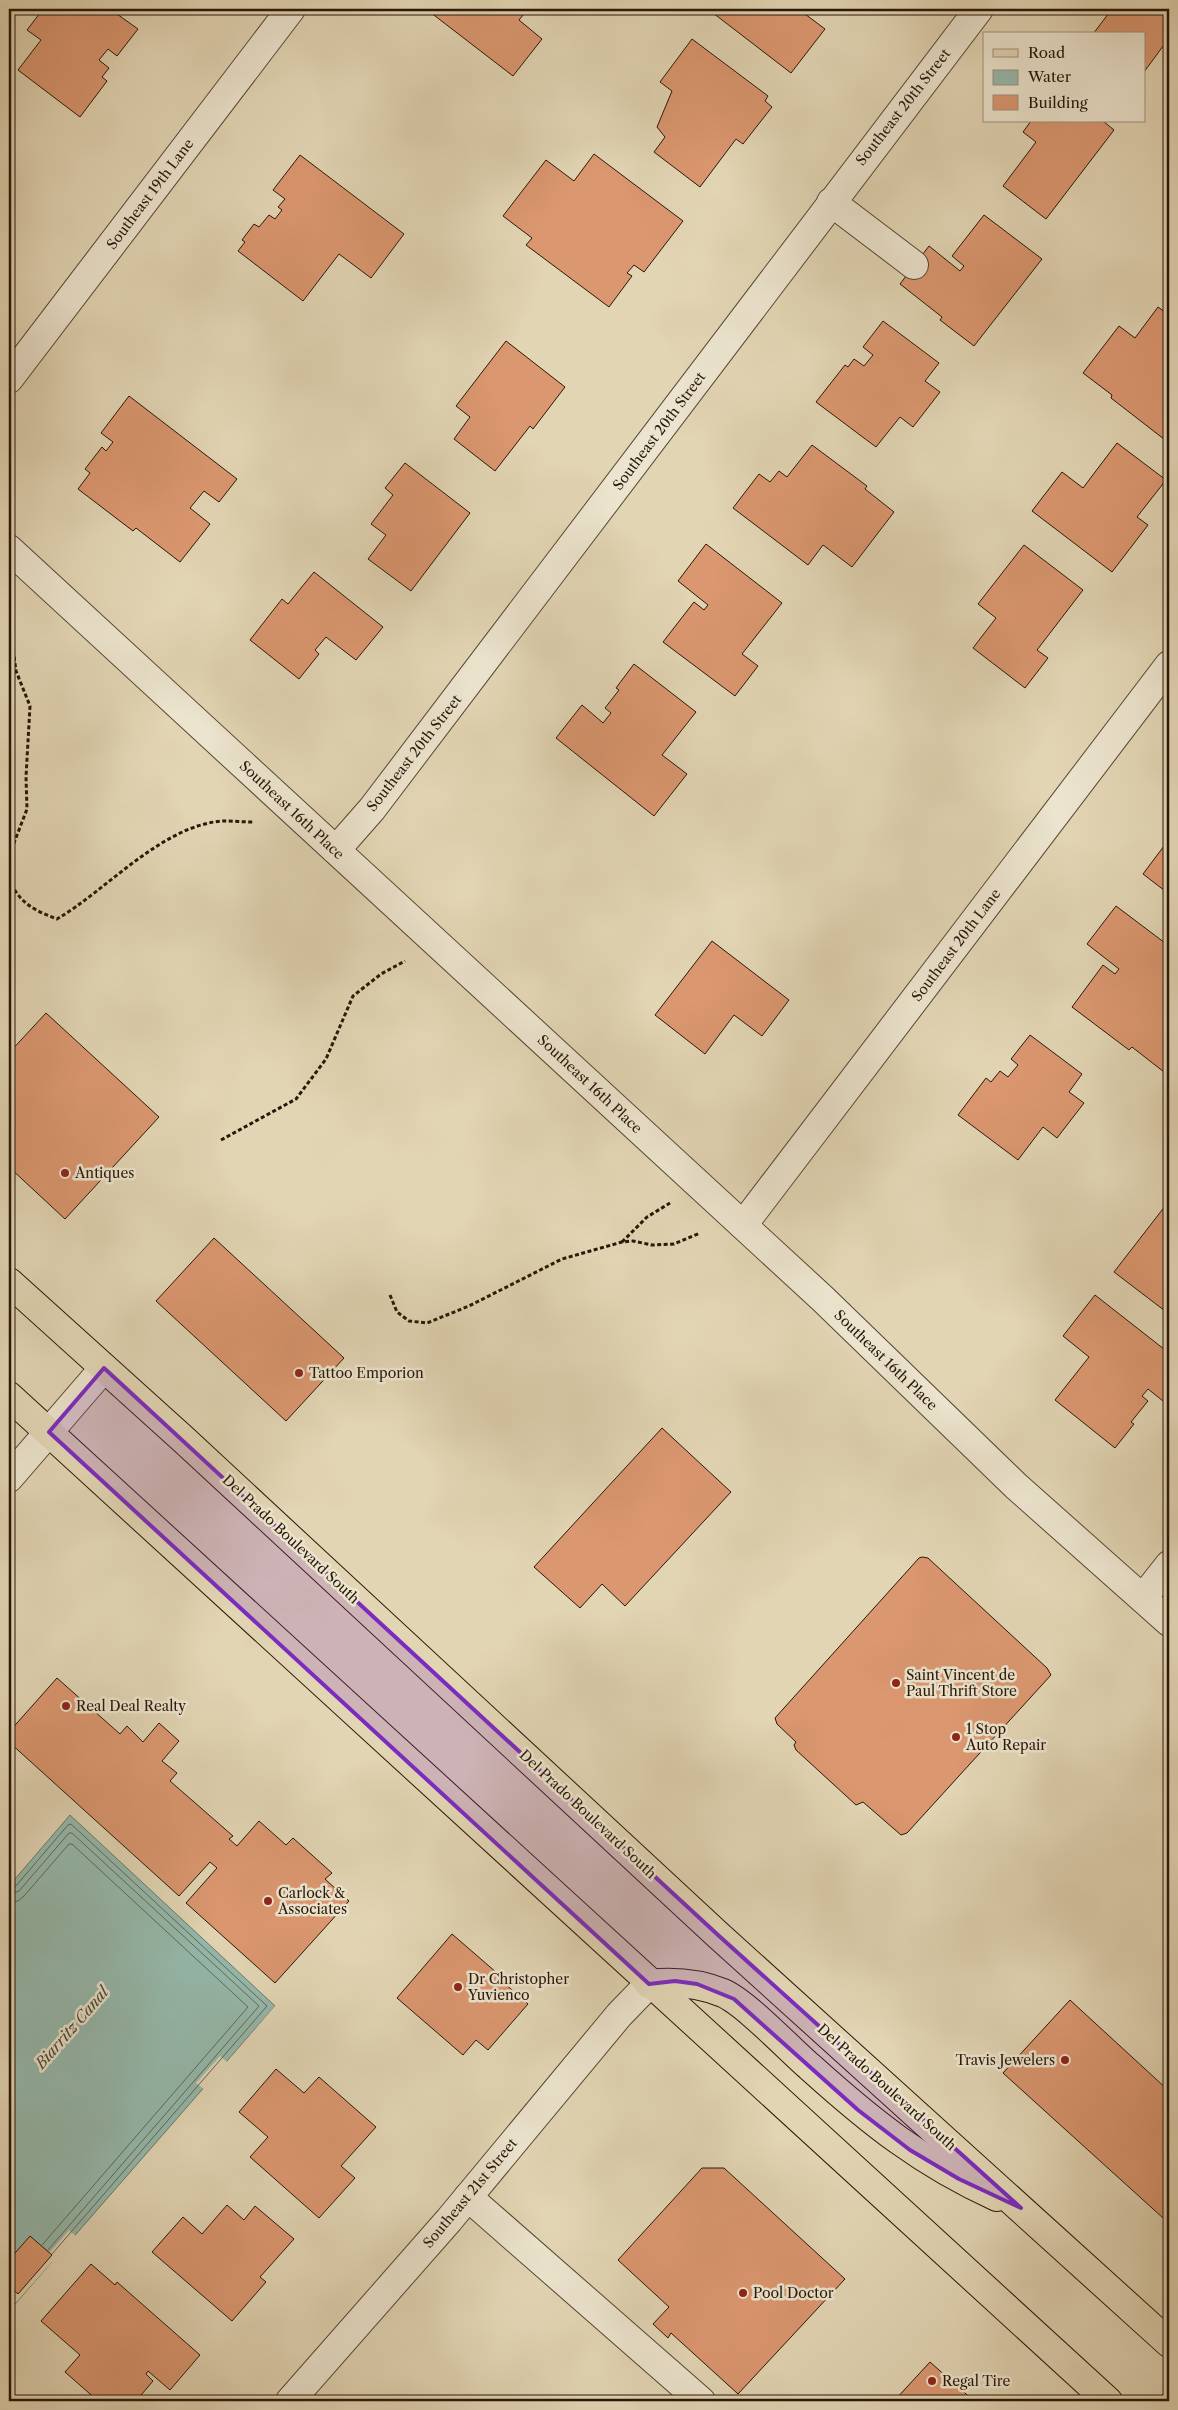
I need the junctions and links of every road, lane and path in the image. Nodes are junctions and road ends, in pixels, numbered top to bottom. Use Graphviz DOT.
graph roads {
  1 [pos="291,9"];
  2 [pos="979,9"];
  3 [pos="831,202"];
  4 [pos="914,265"];
  5 [pos="9,379"];
  6 [pos="9,549"];
  7 [pos="9,618"];
  8 [pos="1169,665"];
  9 [pos="254,822"];
  10 [pos="336,850"];
  11 [pos="9,856"];
  12 [pos="9,878"];
  13 [pos="435,942"];
  14 [pos="222,1140"];
  15 [pos="694,1180"];
  16 [pos="736,1218"];
  17 [pos="622,1242"];
  18 [pos="9,1282"];
  19 [pos="390,1295"];
  20 [pos="104,1368"];
  21 [pos="9,1396"];
  22 [pos="49,1432"];
  23 [pos="9,1478"];
  24 [pos="1169,1565"];
  25 [pos="1143,1598"];
  26 [pos="1169,1622"];
  27 [pos="649,1984"];
  28 [pos="468,2197"];
  29 [pos="1022,2208"];
  30 [pos="1169,2343"];
  31 [pos="290,2401"];
  32 [pos="701,2401"];
  33 [pos="1108,2401"];
  1 -- 5 [label="street, Southeast 19th Lane"];
  2 -- 3 [label="street, Southeast 20th Street"];
  3 -- 4 [label="street"];
  3 -- 10 [label="street, Southeast 20th Street"];
  6 -- 10 [label="street, Southeast 16th Place"];
  7 -- 11 [label="path"];
  8 -- 16 [label="street, Southeast 20th Lane"];
  9 -- 12 [label="path"];
  10 -- 13 [label="street, Southeast 16th Place"];
  13 -- 14 [label="path"];
  13 -- 15 [label="street, Southeast 16th Place"];
  15 -- 16 [label="street, Southeast 16th Place"];
  15 -- 17 [label="path"];
  16 -- 17 [label="path"];
  16 -- 25 [label="street, Southeast 16th Place"];
  17 -- 19 [label="path"];
  18 -- 20 [label="main road, Del Prado Boulevard South"];
  20 -- 22 [label="street"];
  20 -- 29 [label="main road, Del Prado Boulevard South"];
  21 -- 22 [label="main road"];
  22 -- 23 [label="street"];
  22 -- 27 [label="main road"];
  24 -- 25 [label="street"];
  25 -- 26 [label="street, Southeast 16th Place"];
  27 -- 28 [label="street, Southeast 21st Street"];
  27 -- 29 [label="main road"];
  27 -- 33 [label="main road"];
  28 -- 31 [label="street, Southeast 21st Street"];
  28 -- 32 [label="street"];
  29 -- 30 [label="main road, Del Prado Boulevard South"];
}
